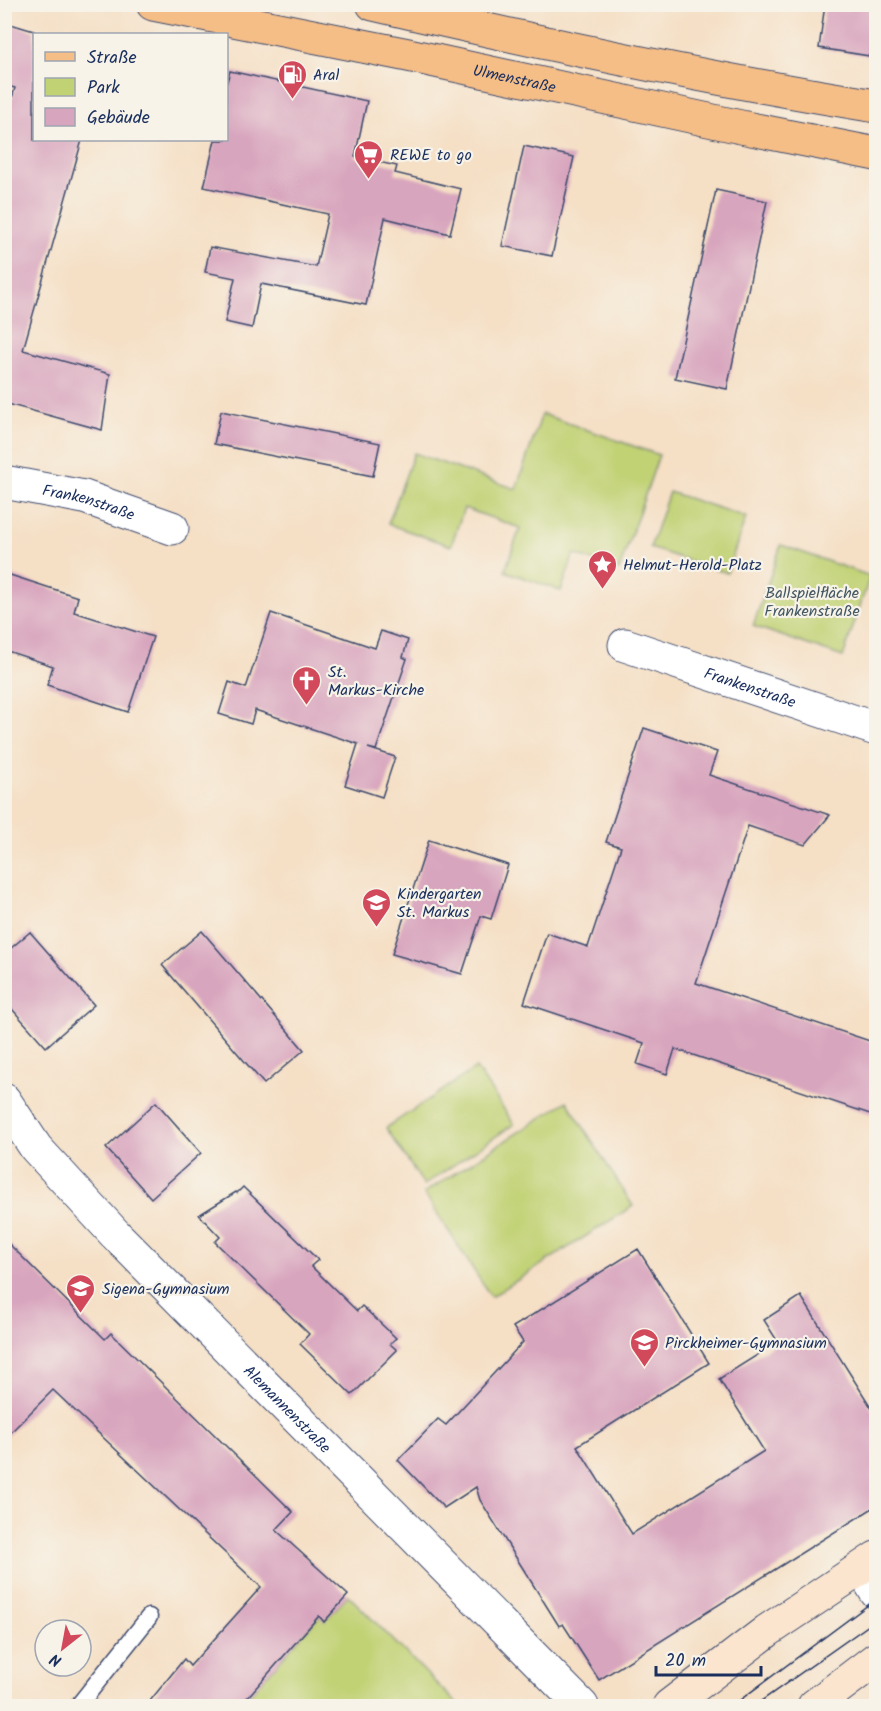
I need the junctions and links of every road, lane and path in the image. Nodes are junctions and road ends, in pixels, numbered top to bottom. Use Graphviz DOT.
graph roads {
  1 [pos="153,4"];
  2 [pos="373,4"];
  3 [pos="876,106"];
  4 [pos="876,154"];
  5 [pos="4,482"];
  6 [pos="172,528"];
  7 [pos="625,645"];
  8 [pos="876,729"];
  9 [pos="4,1100"];
  10 [pos="872,1573"];
  11 [pos="149,1617"];
  12 [pos="876,1659"];
  13 [pos="78,1707"];
  14 [pos="582,1707"];
  15 [pos="669,1707"];
  16 [pos="814,1707"];
  1 -- 4 [label="main road, Ulmenstraße"];
  2 -- 3 [label="main road"];
  5 -- 6 [label="street, Frankenstraße"];
  7 -- 8 [label="street, Frankenstraße"];
  9 -- 14 [label="street, Alemannenstraße"];
  10 -- 15 [label="main road"];
  11 -- 13 [label="lane"];
  12 -- 16 [label="main road"];
}
